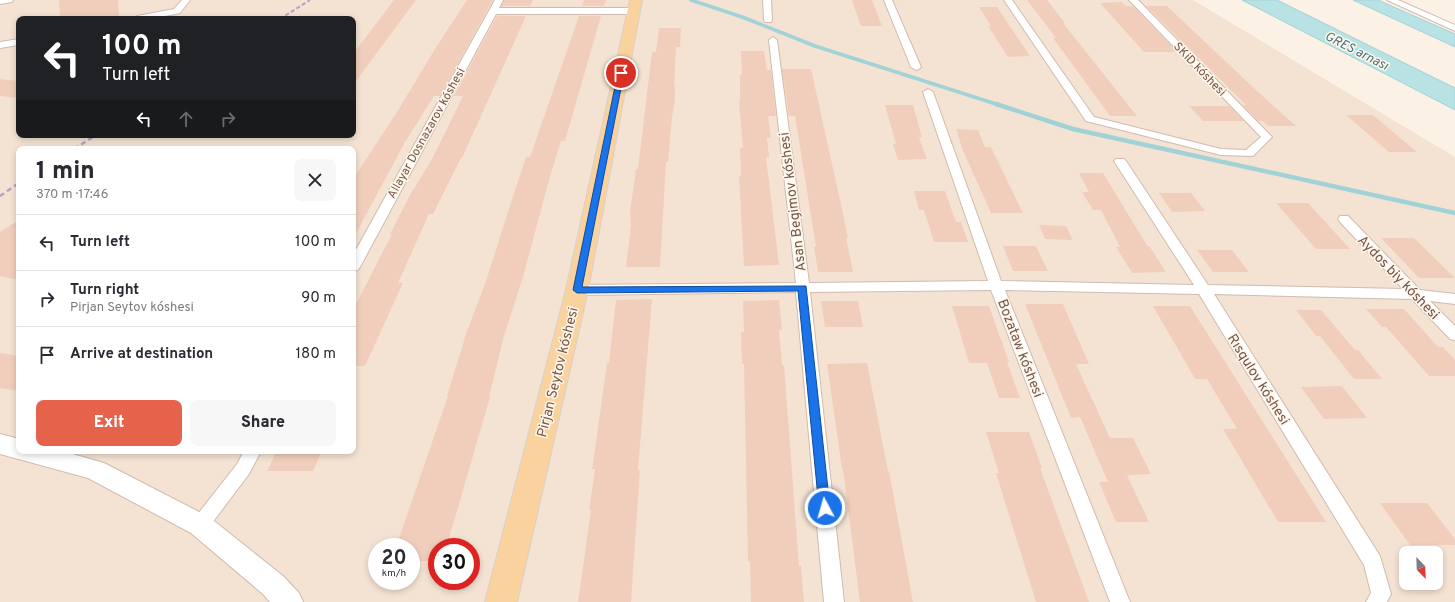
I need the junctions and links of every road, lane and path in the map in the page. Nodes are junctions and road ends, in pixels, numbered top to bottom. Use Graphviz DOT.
graph roads {
  1 [pos="9,0"];
  2 [pos="186,0"];
  3 [pos="499,0"];
  4 [pos="767,0"];
  5 [pos="888,0"];
  6 [pos="1008,0"];
  7 [pos="1133,0"];
  8 [pos="1392,0"];
  9 [pos="0,2"];
  10 [pos="634,5"];
  11 [pos="493,11"];
  12 [pos="152,16"];
  13 [pos="768,20"];
  14 [pos="1455,28"];
  15 [pos="773,40"];
  16 [pos="16,42"];
  17 [pos="0,45"];
  18 [pos="916,67"];
  19 [pos="928,92"];
  20 [pos="1120,161"];
  21 [pos="1344,219"];
  22 [pos="356,262"];
  23 [pos="996,286"];
  24 [pos="803,288"];
  25 [pos="577,290"];
  26 [pos="1204,290"];
  27 [pos="1415,294"];
  28 [pos="1455,299"];
  29 [pos="1455,335"];
  30 [pos="0,444"];
  31 [pos="16,449"];
  32 [pos="35,454"];
  33 [pos="251,454"];
  34 [pos="200,525"];
  35 [pos="289,602"];
  36 [pos="501,602"];
  37 [pos="834,602"];
  38 [pos="1120,602"];
  39 [pos="1376,602"];
  1 -- 9 [label="street"];
  2 -- 12 [label="street"];
  3 -- 11 [label="street, Allayar Dosnazarov kóshesi"];
  4 -- 13 [label="street"];
  5 -- 18 [label="street"];
  6 -- 7 [label="street, SKiD kóshesi"];
  8 -- 14 [label="street"];
  10 -- 11 [label="street"];
  10 -- 25 [label="main road, Pirjan Seytov kóshesi"];
  11 -- 22 [label="street, Allayar Dosnazarov kóshesi"];
  15 -- 24 [label="street, Asan Begimov kóshesi"];
  16 -- 17 [label="street"];
  19 -- 23 [label="street, Bozataw kóshesi"];
  20 -- 26 [label="street, Rısqulov kóshesi"];
  21 -- 27 [label="street, Aydos biy kóshesi"];
  23 -- 24 [label="street"];
  23 -- 26 [label="street"];
  23 -- 38 [label="street, Bozataw kóshesi"];
  24 -- 25 [label="street"];
  24 -- 37 [label="street, Asan Begimov kóshesi"];
  25 -- 36 [label="main road, Pirjan Seytov kóshesi"];
  26 -- 27 [label="street"];
  26 -- 39 [label="street, Rısqulov kóshesi"];
  27 -- 28 [label="street"];
  27 -- 29 [label="street, Aydos biy kóshesi"];
  30 -- 31 [label="street"];
  32 -- 34 [label="street"];
  33 -- 34 [label="street"];
  34 -- 35 [label="street"];
}
